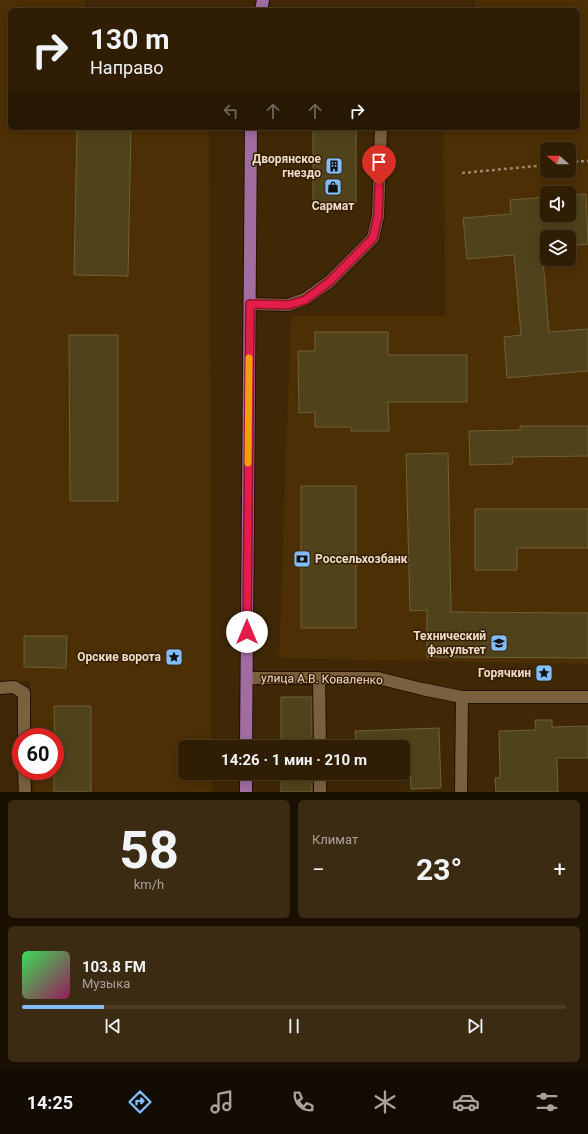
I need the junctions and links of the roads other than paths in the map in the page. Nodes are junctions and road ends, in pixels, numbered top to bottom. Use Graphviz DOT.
graph roads {
  1 [pos="251,130"];
  2 [pos="381,130"];
  3 [pos="250,304"];
  4 [pos="247,678"];
  5 [pos="319,678"];
  6 [pos="0,688"];
  7 [pos="462,697"];
  8 [pos="588,697"];
  9 [pos="24,728"];
  10 [pos="246,740"];
  11 [pos="320,740"];
  12 [pos="24,780"];
  13 [pos="246,780"];
  14 [pos="320,780"];
  15 [pos="25,792"];
  16 [pos="246,792"];
  17 [pos="320,792"];
  18 [pos="461,792"];
  1 -- 3 [label="main road"];
  2 -- 3 [label="street"];
  3 -- 4 [label="main road"];
  4 -- 5 [label="street, улица А.В. Коваленко"];
  4 -- 10 [label="main road"];
  5 -- 7 [label="street, улица А.В. Коваленко"];
  5 -- 11 [label="street"];
  6 -- 9 [label="street"];
  7 -- 8 [label="street, улица А.В. Коваленко"];
  7 -- 18 [label="street"];
  12 -- 15 [label="street"];
  13 -- 16 [label="main road"];
  14 -- 17 [label="street"];
}
